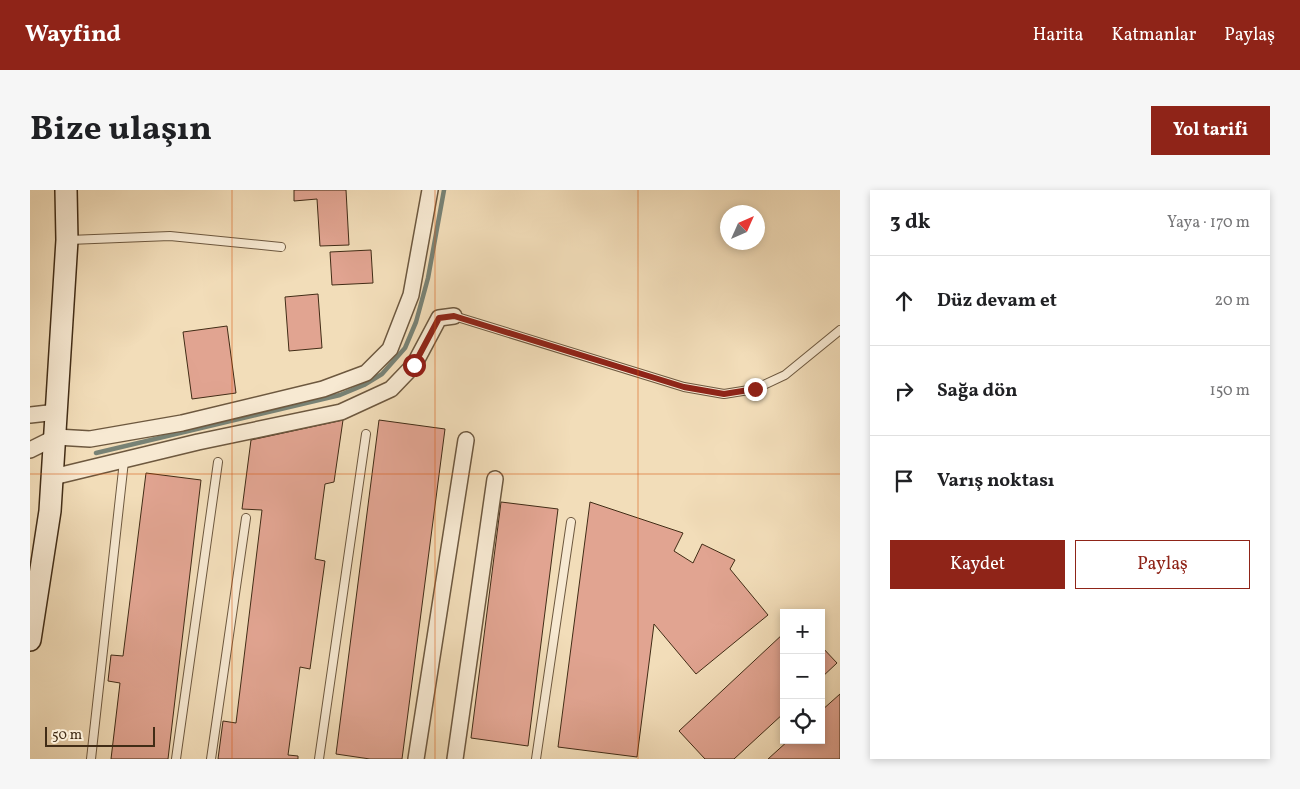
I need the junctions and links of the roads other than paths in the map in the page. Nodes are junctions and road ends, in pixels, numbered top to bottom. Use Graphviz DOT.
graph roads {
  1 [pos="66,190"];
  2 [pos="430,190"];
  3 [pos="67,240"];
  4 [pos="282,247"];
  5 [pos="454,316"];
  6 [pos="840,330"];
  7 [pos="57,412"];
  8 [pos="30,415"];
  9 [pos="366,434"];
  10 [pos="56,437"];
  11 [pos="466,440"];
  12 [pos="30,450"];
  13 [pos="124,461"];
  14 [pos="218,462"];
  15 [pos="53,477"];
  16 [pos="495,479"];
  17 [pos="246,518"];
  18 [pos="571,522"];
  19 [pos="30,640"];
  20 [pos="91,759"];
  21 [pos="176,759"];
  22 [pos="211,759"];
  23 [pos="319,759"];
  24 [pos="416,759"];
  25 [pos="455,759"];
  26 [pos="536,759"];
  1 -- 3 [label="main road"];
  2 -- 10 [label="street"];
  3 -- 4 [label="lane"];
  3 -- 7 [label="main road"];
  5 -- 6 [label="lane"];
  5 -- 13 [label="street"];
  7 -- 8 [label="street"];
  7 -- 10 [label="main road"];
  9 -- 23 [label="lane"];
  10 -- 12 [label="street"];
  10 -- 15 [label="main road"];
  11 -- 24 [label="street"];
  13 -- 15 [label="street"];
  13 -- 20 [label="lane"];
  14 -- 21 [label="lane"];
  15 -- 19 [label="main road"];
  16 -- 25 [label="street"];
  17 -- 22 [label="lane"];
  18 -- 26 [label="lane"];
}
